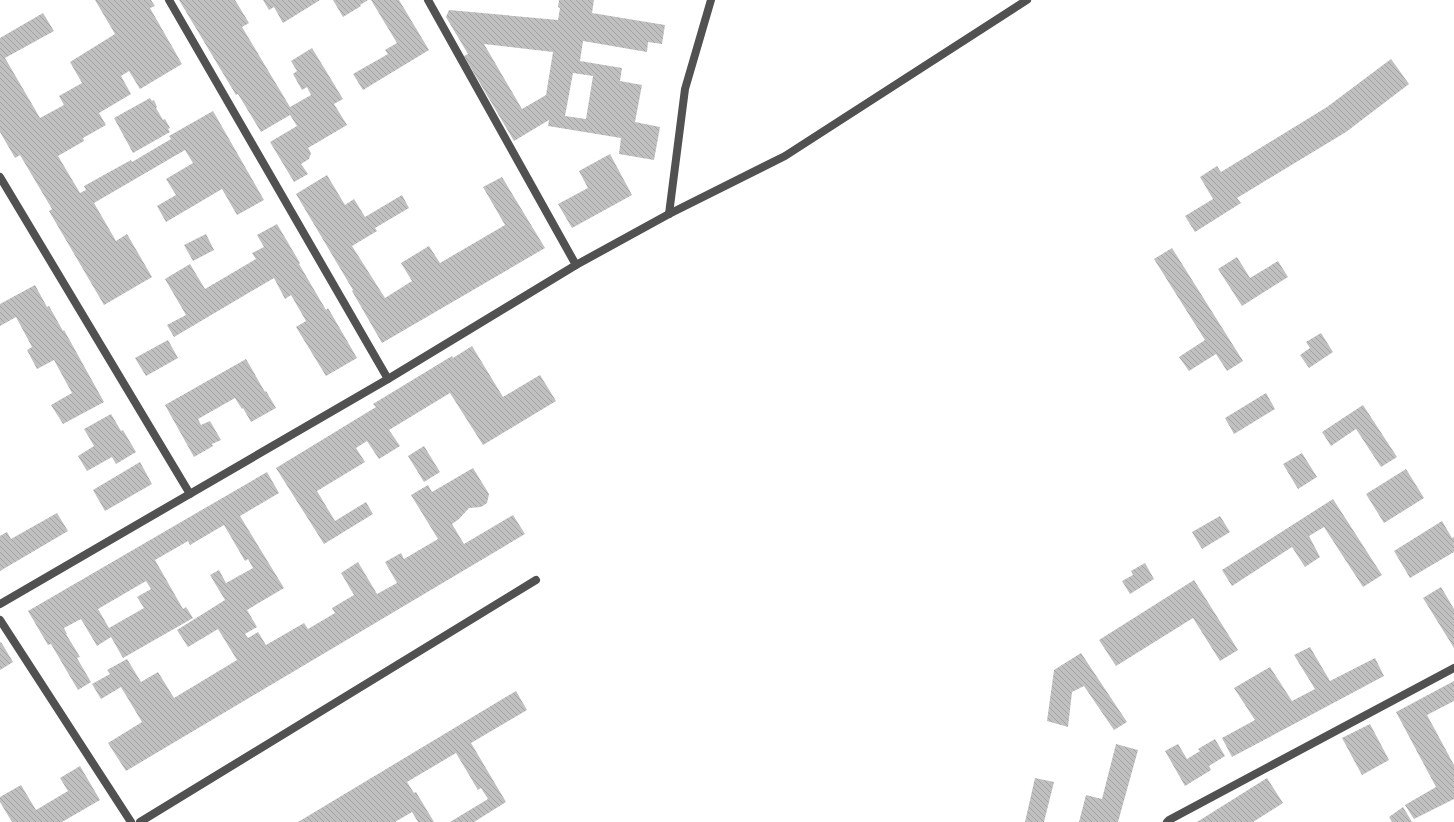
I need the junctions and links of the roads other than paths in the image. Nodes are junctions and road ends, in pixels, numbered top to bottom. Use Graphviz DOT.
graph roads {
  1 [pos="169,0"];
  2 [pos="428,0"];
  3 [pos="711,0"];
  4 [pos="1026,0"];
  5 [pos="0,177"];
  6 [pos="669,214"];
  7 [pos="576,265"];
  8 [pos="388,378"];
  9 [pos="190,494"];
  10 [pos="536,580"];
  11 [pos="0,604"];
  12 [pos="0,620"];
  13 [pos="1454,668"];
  14 [pos="131,822"];
  15 [pos="140,822"];
  16 [pos="1167,822"];
  1 -- 8 [label="street"];
  2 -- 7 [label="street"];
  3 -- 6 [label="street"];
  4 -- 6 [label="street"];
  5 -- 9 [label="street"];
  6 -- 7 [label="street"];
  7 -- 8 [label="street"];
  8 -- 9 [label="street"];
  9 -- 11 [label="street"];
  10 -- 15 [label="street"];
  12 -- 14 [label="street"];
  13 -- 16 [label="street"];
}
